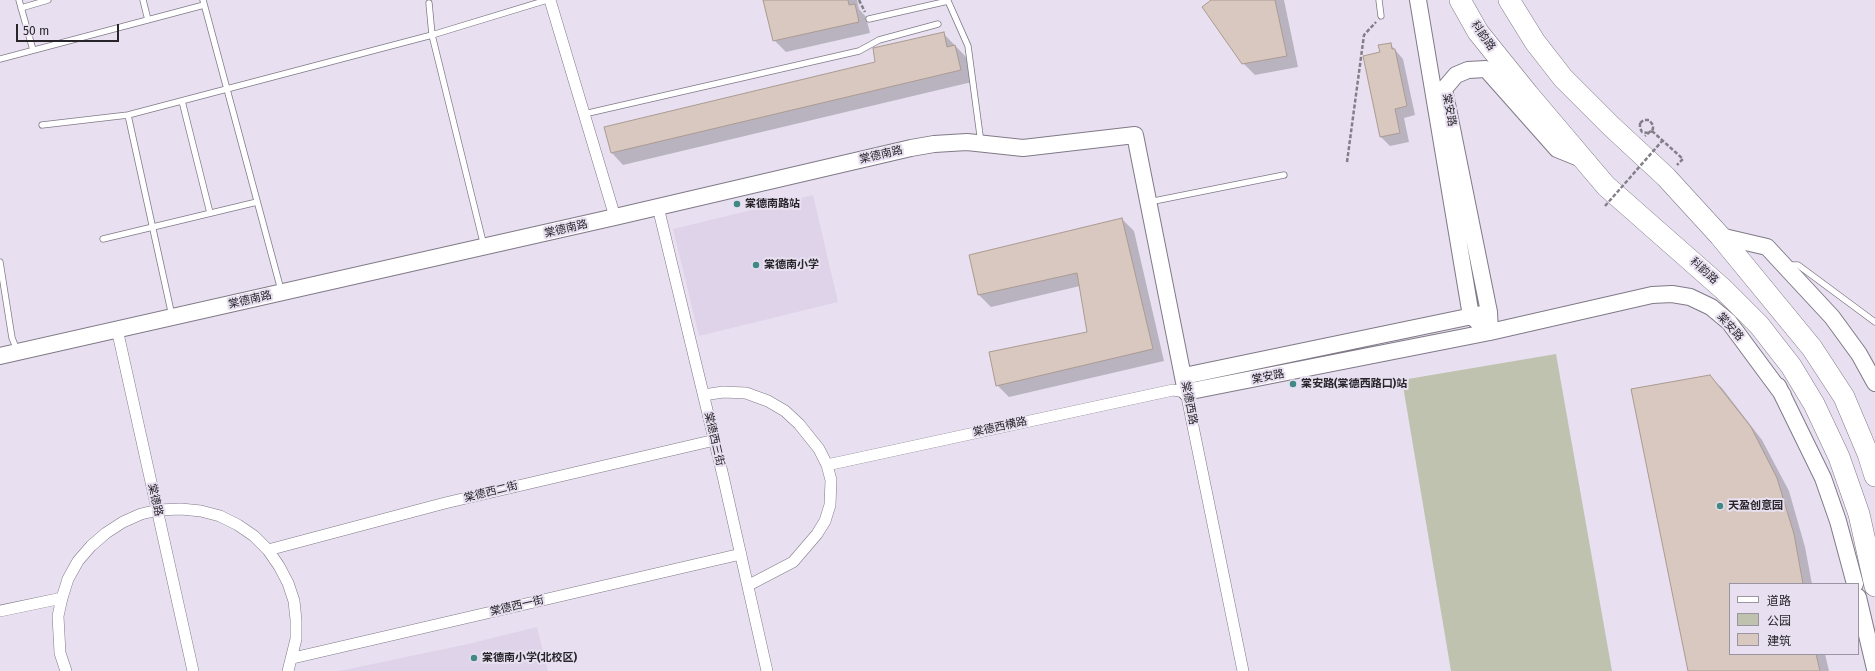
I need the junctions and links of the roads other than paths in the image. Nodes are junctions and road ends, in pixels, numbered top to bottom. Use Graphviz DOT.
graph roads {
  1 [pos="19,0"];
  2 [pos="48,0"];
  3 [pos="143,0"];
  4 [pos="548,0"];
  5 [pos="1379,0"];
  6 [pos="1418,0"];
  7 [pos="1460,0"];
  8 [pos="1509,0"];
  9 [pos="204,3"];
  10 [pos="429,3"];
  11 [pos="21,8"];
  12 [pos="1381,16"];
  13 [pos="869,19"];
  14 [pos="148,20"];
  15 [pos="938,24"];
  16 [pos="432,35"];
  17 [pos="33,50"];
  18 [pos="0,59"];
  19 [pos="226,89"];
  20 [pos="182,101"];
  21 [pos="584,114"];
  22 [pos="128,115"];
  23 [pos="42,125"];
  24 [pos="1135,135"];
  25 [pos="981,143"];
  26 [pos="1584,160"];
  27 [pos="1284,175"];
  28 [pos="257,202"];
  29 [pos="1148,203"];
  30 [pos="658,208"];
  31 [pos="210,213"];
  32 [pos="615,217"];
  33 [pos="152,227"];
  34 [pos="1720,236"];
  35 [pos="103,239"];
  36 [pos="485,247"];
  37 [pos="0,262"];
  38 [pos="1783,264"];
  39 [pos="1723,289"];
  40 [pos="281,292"];
  41 [pos="1490,312"];
  42 [pos="1471,316"];
  43 [pos="172,317"];
  44 [pos="1875,323"];
  45 [pos="117,329"];
  46 [pos="1490,332"];
  47 [pos="17,352"];
  48 [pos="0,356"];
  49 [pos="1875,382"];
  50 [pos="1181,386"];
  51 [pos="704,395"];
  52 [pos="1783,395"];
  53 [pos="715,440"];
  54 [pos="827,464"];
  55 [pos="1875,476"];
  56 [pos="158,510"];
  57 [pos="268,550"];
  58 [pos="741,554"];
  59 [pos="1855,583"];
  60 [pos="749,586"];
  61 [pos="1875,586"];
  62 [pos="62,598"];
  63 [pos="1859,601"];
  64 [pos="0,611"];
  65 [pos="293,658"];
  66 [pos="1875,669"];
  67 [pos="66,671"];
  68 [pos="193,671"];
  69 [pos="288,671"];
  70 [pos="767,671"];
  71 [pos="1243,671"];
  1 -- 11 [label="lane"];
  2 -- 11 [label="lane"];
  3 -- 14 [label="lane"];
  4 -- 16 [label="lane"];
  4 -- 21 [label="street"];
  5 -- 12 [label="lane"];
  6 -- 42 [label="street, 棠安路"];
  7 -- 26 [label="highway, 科韵路"];
  8 -- 34 [label="highway"];
  9 -- 14 [label="lane"];
  9 -- 19 [label="lane"];
  10 -- 16 [label="lane"];
  11 -- 17 [label="lane"];
  13 -- 25 [label="lane"];
  14 -- 17 [label="lane"];
  15 -- 21 [label="lane"];
  16 -- 19 [label="lane"];
  16 -- 36 [label="lane"];
  17 -- 18 [label="lane"];
  19 -- 20 [label="lane"];
  19 -- 28 [label="lane"];
  20 -- 22 [label="lane"];
  20 -- 31 [label="lane"];
  21 -- 32 [label="street"];
  22 -- 23 [label="lane"];
  22 -- 33 [label="lane"];
  24 -- 25 [label="street, 棠德南路"];
  24 -- 29 [label="street, 棠德西路"];
  25 -- 30 [label="street, 棠德南路"];
  26 -- 39 [label="highway, 科韵路"];
  26 -- 41 [label="street, 棠安路"];
  27 -- 29 [label="lane"];
  28 -- 31 [label="lane"];
  28 -- 40 [label="lane"];
  29 -- 50 [label="street, 棠德西路"];
  30 -- 32 [label="street, 棠德南路"];
  30 -- 51 [label="street, 棠德西三街"];
  31 -- 33 [label="lane"];
  32 -- 36 [label="street, 棠德南路"];
  33 -- 35 [label="lane"];
  33 -- 43 [label="lane"];
  34 -- 38 [label="street"];
  34 -- 55 [label="highway"];
  36 -- 40 [label="street, 棠德南路"];
  37 -- 47 [label="lane"];
  38 -- 44 [label="lane"];
  38 -- 49 [label="street"];
  39 -- 52 [label="street"];
  39 -- 61 [label="highway, 科韵路"];
  40 -- 43 [label="street, 棠德南路"];
  41 -- 42 [label="street, 棠安路"];
  41 -- 46 [label="street, 棠安路"];
  42 -- 46 [label="street"];
  42 -- 50 [label="street, 棠安路"];
  43 -- 45 [label="street, 棠德南路"];
  45 -- 47 [label="street, 棠德南路"];
  45 -- 56 [label="street, 棠德路"];
  46 -- 50 [label="street, 棠安路"];
  46 -- 52 [label="street, 棠安路"];
  47 -- 48 [label="street, 棠德南路"];
  50 -- 54 [label="street, 棠德西横路"];
  50 -- 71 [label="street, 棠德西路"];
  51 -- 53 [label="street, 棠德西三街"];
  51 -- 54 [label="street"];
  52 -- 59 [label="street"];
  53 -- 57 [label="street, 棠德西二街"];
  53 -- 58 [label="street, 棠德西三街"];
  54 -- 60 [label="street"];
  56 -- 57 [label="street"];
  56 -- 62 [label="street"];
  56 -- 68 [label="street, 棠德路"];
  57 -- 65 [label="street"];
  58 -- 60 [label="street, 棠德西三街"];
  58 -- 65 [label="street, 棠德西一街"];
  60 -- 70 [label="street, 棠德西三街"];
  62 -- 64 [label="street"];
  62 -- 67 [label="street"];
  63 -- 66 [label="street"];
  65 -- 69 [label="street"];
}
